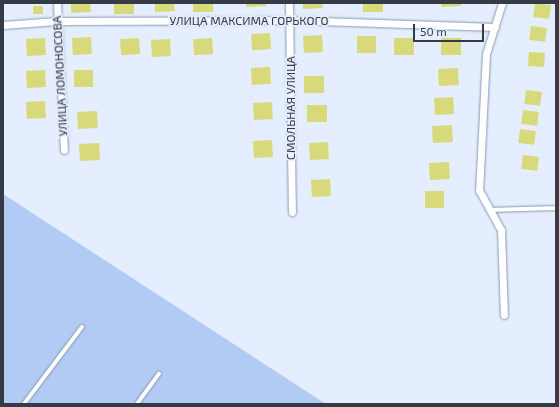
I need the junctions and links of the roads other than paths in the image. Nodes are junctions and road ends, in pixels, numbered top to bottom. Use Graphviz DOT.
graph roads {
  1 [pos="57,3"];
  2 [pos="288,3"];
  3 [pos="502,3"];
  4 [pos="291,20"];
  5 [pos="57,21"];
  6 [pos="3,25"];
  7 [pos="495,27"];
  8 [pos="64,150"];
  9 [pos="556,208"];
  10 [pos="490,210"];
  11 [pos="292,212"];
  12 [pos="504,314"];
  13 [pos="82,327"];
  14 [pos="159,374"];
  15 [pos="24,404"];
  16 [pos="137,404"];
  1 -- 5 [label="street, УЛИЦА ЛОМОНОСОВА"];
  2 -- 4 [label="street, СМОЛЬНАЯ УЛИЦА"];
  3 -- 7 [label="street"];
  4 -- 5 [label="street, УЛИЦА МАКСИМА ГОРЬКОГО"];
  4 -- 7 [label="street, УЛИЦА МАКСИМА ГОРЬКОГО"];
  4 -- 11 [label="street, СМОЛЬНАЯ УЛИЦА"];
  5 -- 6 [label="street, УЛИЦА МАКСИМА ГОРЬКОГО"];
  5 -- 8 [label="street, УЛИЦА ЛОМОНОСОВА"];
  7 -- 10 [label="street"];
  9 -- 10 [label="lane"];
  10 -- 12 [label="street"];
  13 -- 15 [label="lane"];
  14 -- 16 [label="lane"];
}
